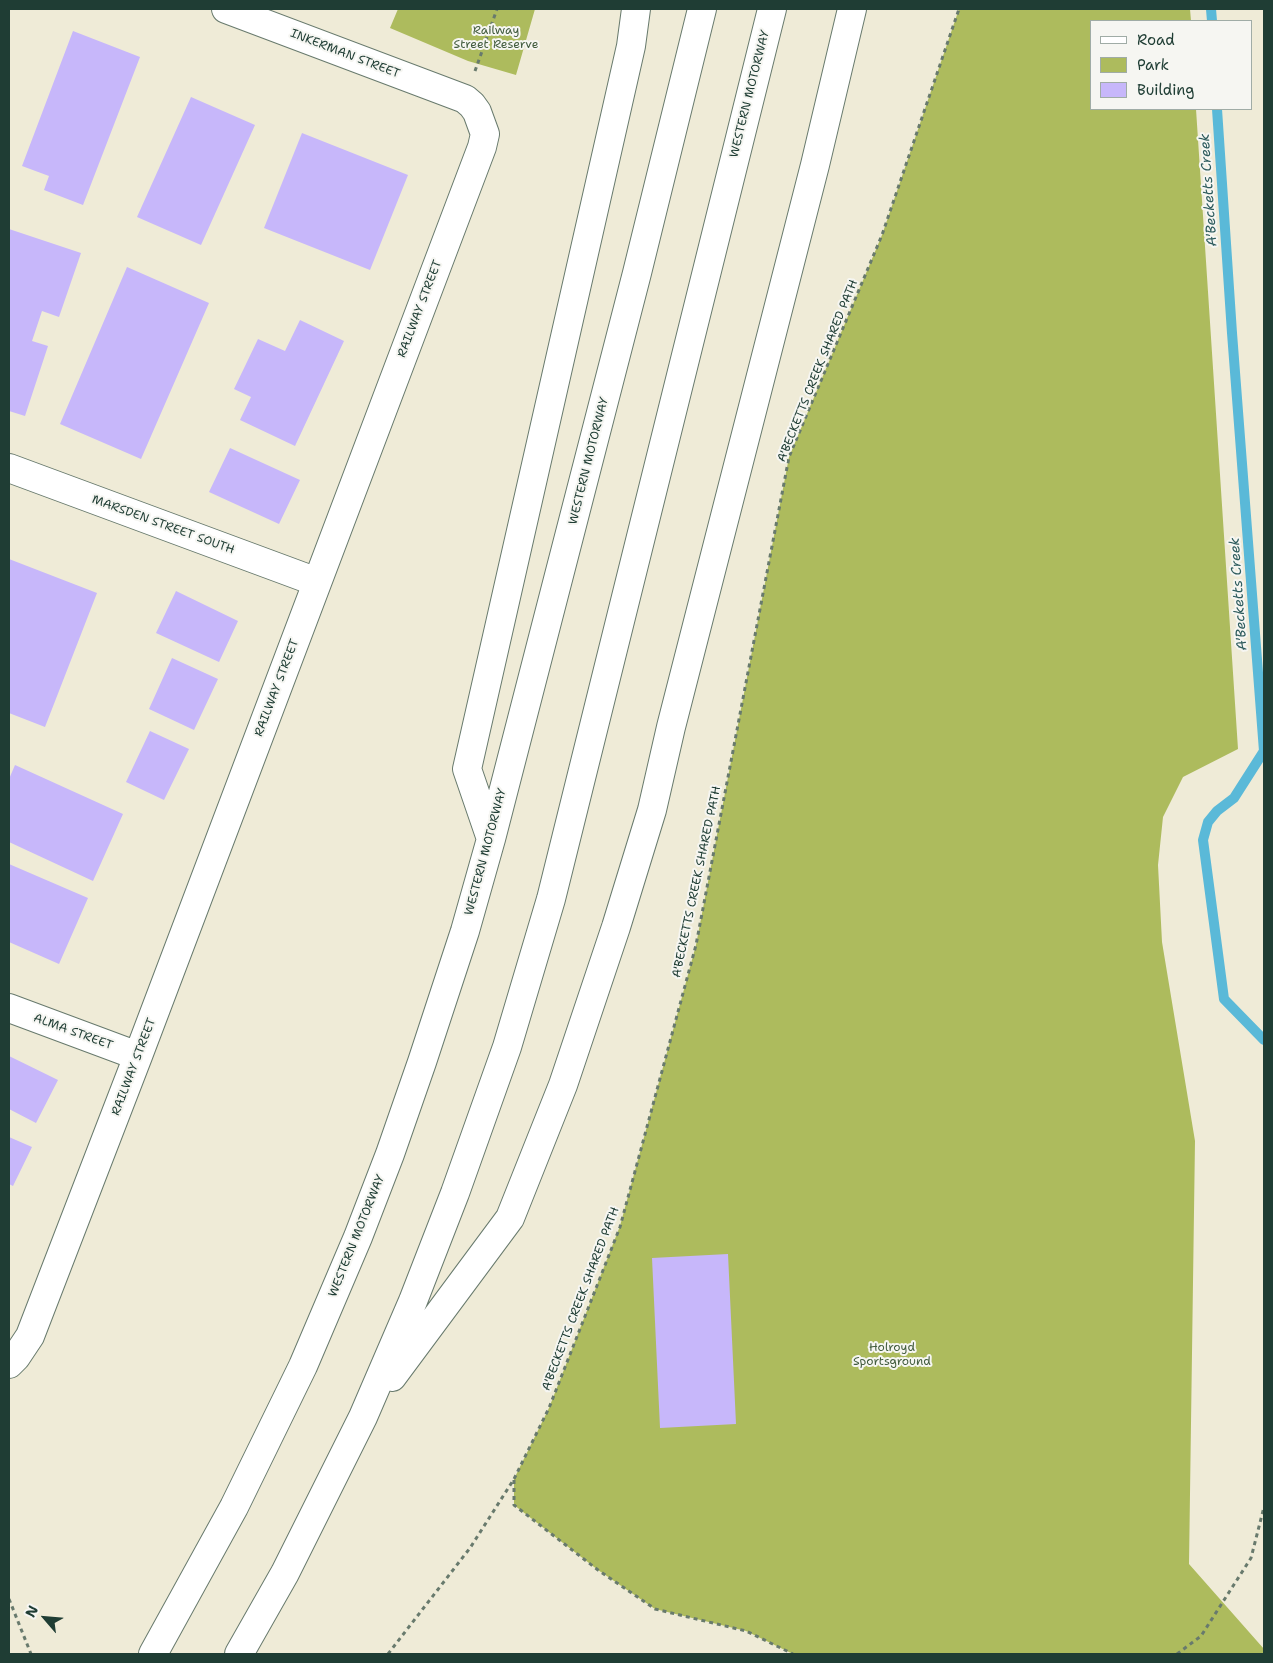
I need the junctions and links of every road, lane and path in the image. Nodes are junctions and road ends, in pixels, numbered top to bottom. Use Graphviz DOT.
graph roads {
  1 [pos="226,9"];
  2 [pos="497,9"];
  3 [pos="636,9"];
  4 [pos="702,9"];
  5 [pos="772,9"];
  6 [pos="852,9"];
  7 [pos="959,9"];
  8 [pos="465,100"];
  9 [pos="9,468"];
  10 [pos="317,582"];
  11 [pos="491,839"];
  12 [pos="9,1008"];
  13 [pos="138,1056"];
  14 [pos="9,1364"];
  15 [pos="363,1417"];
  16 [pos="514,1479"];
  17 [pos="1264,1507"];
  18 [pos="9,1599"];
  19 [pos="31,1654"];
  20 [pos="153,1654"];
  21 [pos="239,1654"];
  22 [pos="388,1654"];
  23 [pos="793,1654"];
  24 [pos="1177,1654"];
  1 -- 8 [label="main road, INKERMAN STREET"];
  2 -- 8 [label="path"];
  3 -- 11 [label="main road"];
  4 -- 11 [label="main road, WESTERN MOTORWAY"];
  5 -- 15 [label="main road, WESTERN MOTORWAY"];
  6 -- 15 [label="main road"];
  7 -- 16 [label="path, A'BECKETTS CREEK SHARED PATH"];
  8 -- 10 [label="main road, RAILWAY STREET"];
  9 -- 10 [label="main road, MARSDEN STREET SOUTH"];
  10 -- 13 [label="main road, RAILWAY STREET"];
  11 -- 20 [label="main road, WESTERN MOTORWAY"];
  12 -- 13 [label="main road, ALMA STREET"];
  13 -- 14 [label="main road, RAILWAY STREET"];
  15 -- 21 [label="main road, WESTERN MOTORWAY"];
  16 -- 22 [label="path"];
  16 -- 23 [label="path, A'BECKETTS CREEK SHARED PATH"];
  17 -- 24 [label="path"];
  18 -- 19 [label="path"];
}
